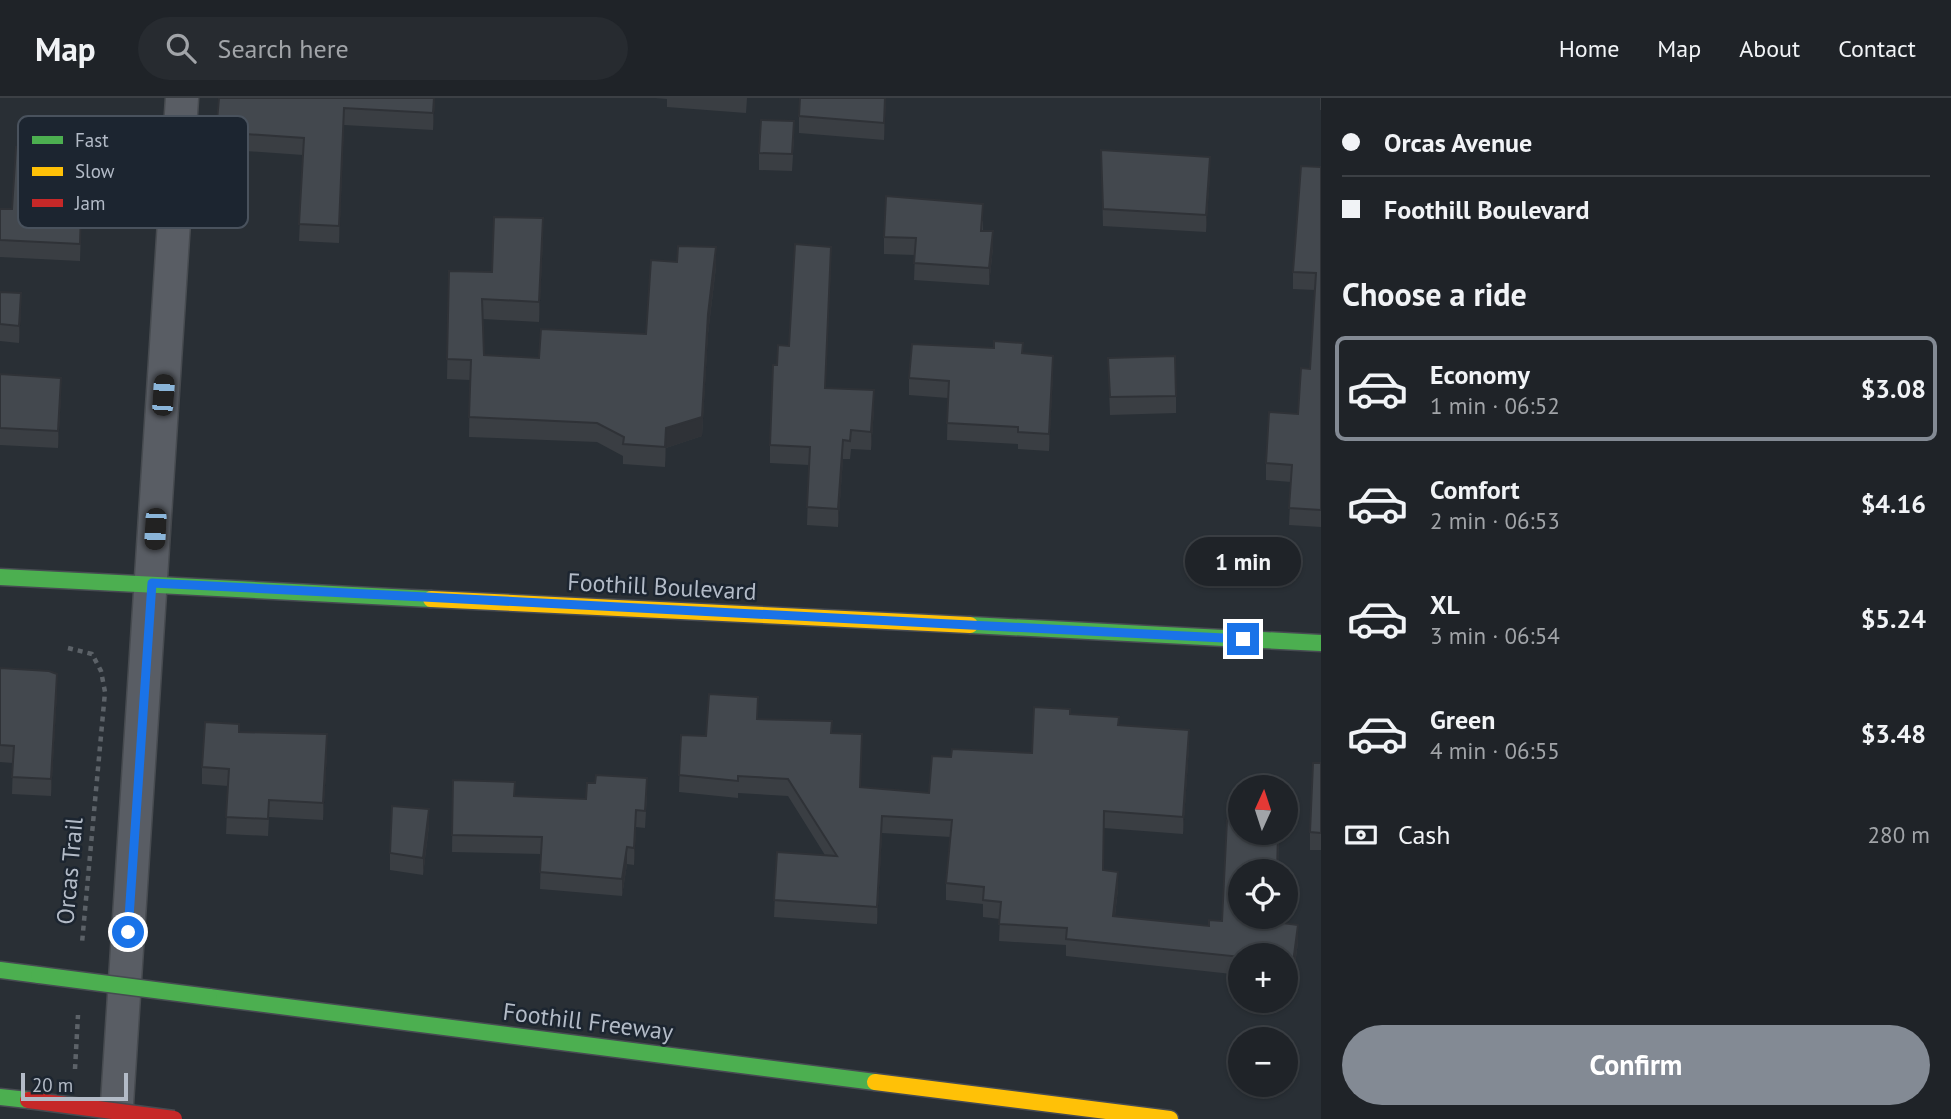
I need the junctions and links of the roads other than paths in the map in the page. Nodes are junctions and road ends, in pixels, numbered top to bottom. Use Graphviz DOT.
graph roads {
  1 [pos="182,98"];
  2 [pos="181,116"];
  3 [pos="174,228"];
  4 [pos="0,577"];
  5 [pos="152,583"];
  6 [pos="1321,643"];
  7 [pos="0,970"];
  8 [pos="0,1097"];
  9 [pos="116,1119"];
  10 [pos="174,1119"];
  11 [pos="1170,1119"];
  1 -- 2 [label="street"];
  3 -- 5 [label="street"];
  4 -- 5 [label="main road, Foothill Boulevard"];
  5 -- 6 [label="main road, Foothill Boulevard"];
  5 -- 9 [label="street"];
  7 -- 11 [label="main road, Foothill Freeway, bridge"];
  8 -- 10 [label="main road, bridge"];
}
